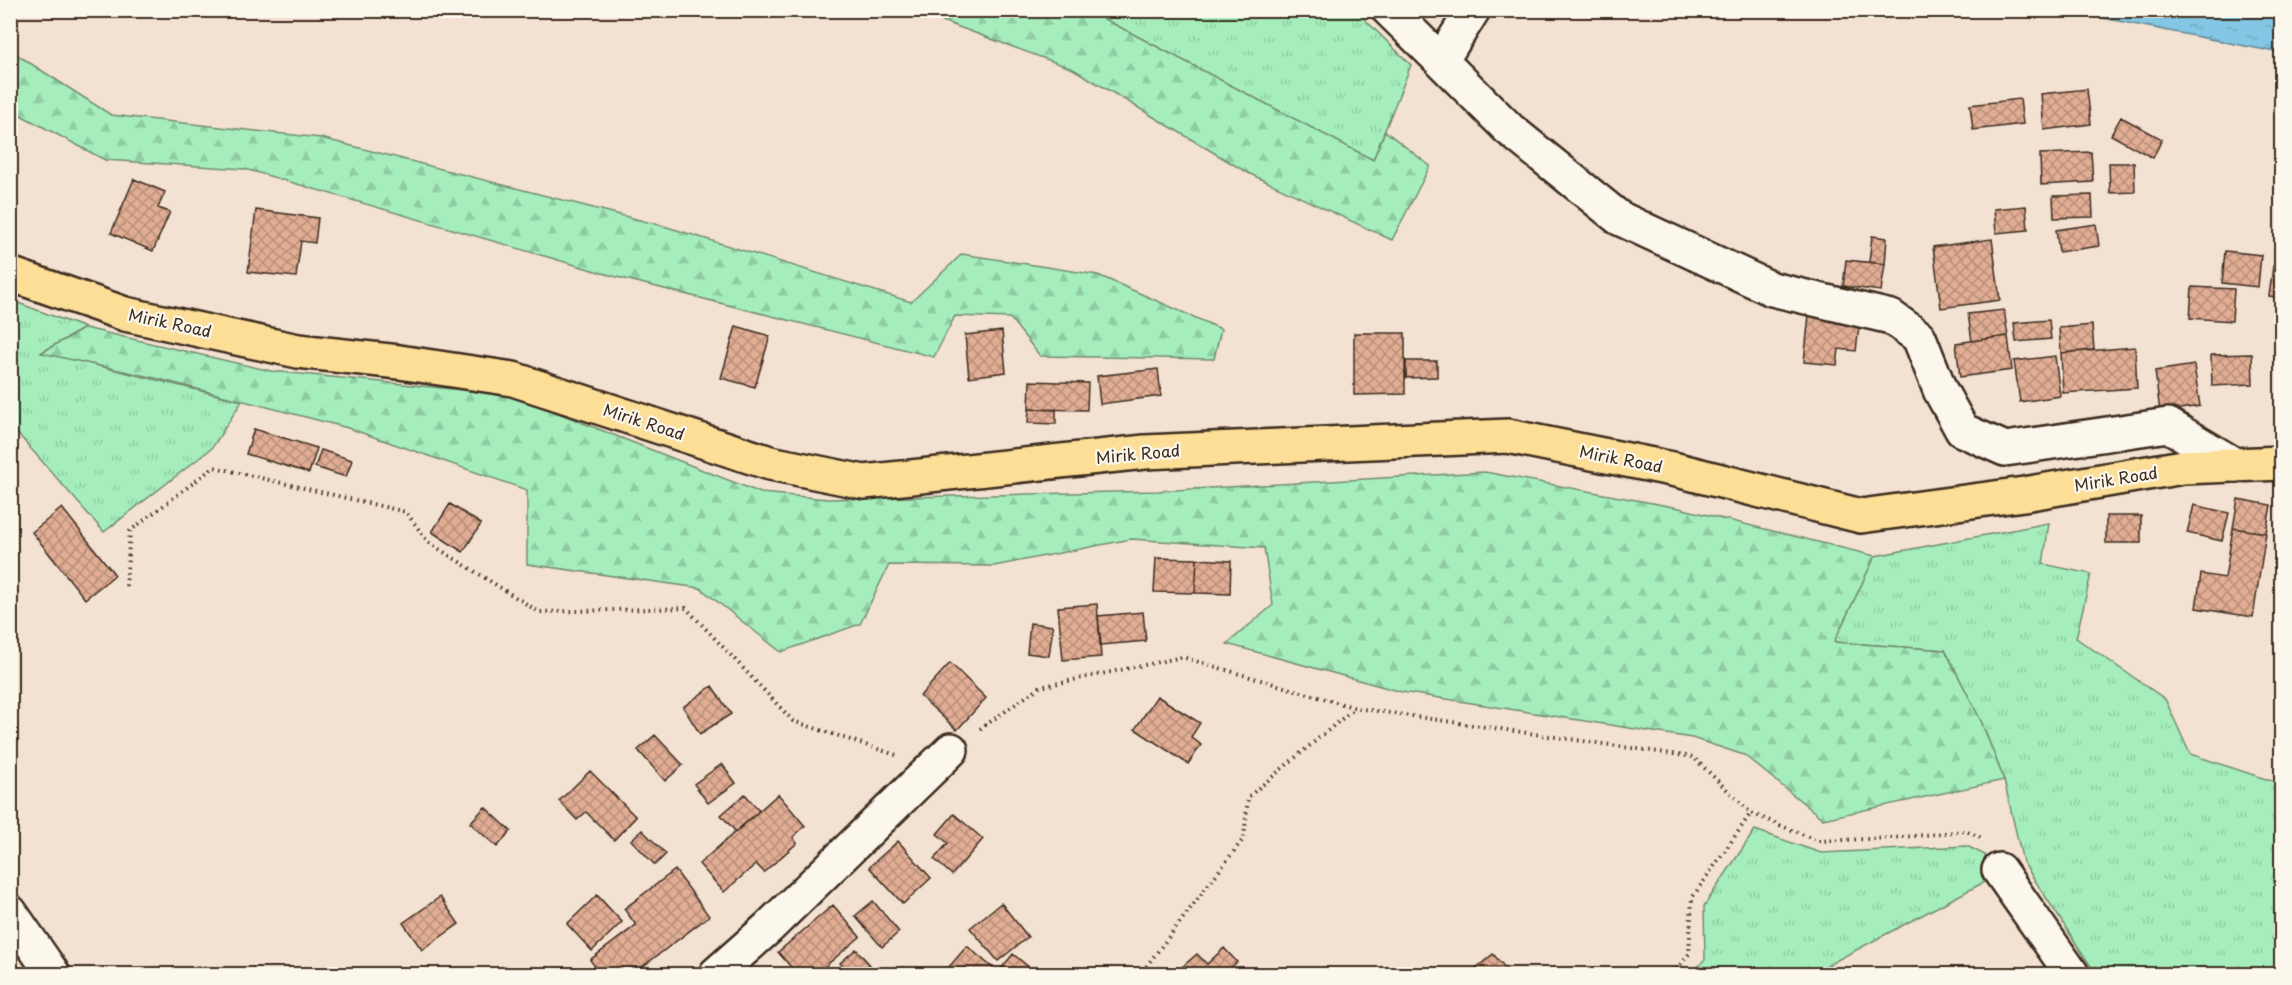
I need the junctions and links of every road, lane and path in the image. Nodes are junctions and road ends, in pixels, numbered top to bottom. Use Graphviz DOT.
graph roads {
  1 [pos="1389,10"];
  2 [pos="1473,10"];
  3 [pos="1442,61"];
  4 [pos="10,274"];
  5 [pos="2282,463"];
  6 [pos="2235,465"];
  7 [pos="126,586"];
  8 [pos="1356,708"];
  9 [pos="951,750"];
  10 [pos="1751,813"];
  11 [pos="1999,870"];
  12 [pos="10,912"];
  13 [pos="53,975"];
  14 [pos="716,975"];
  15 [pos="1137,975"];
  16 [pos="1673,975"];
  17 [pos="2072,975"];
  1 -- 3 [label="street"];
  2 -- 3 [label="street"];
  3 -- 6 [label="street"];
  4 -- 6 [label="main road, Mirik Road"];
  5 -- 6 [label="main road, Mirik Road"];
  7 -- 9 [label="path"];
  8 -- 9 [label="path"];
  8 -- 10 [label="path"];
  8 -- 15 [label="path"];
  9 -- 14 [label="street"];
  10 -- 11 [label="path"];
  10 -- 16 [label="path"];
  11 -- 17 [label="street"];
  12 -- 13 [label="street"];
}
